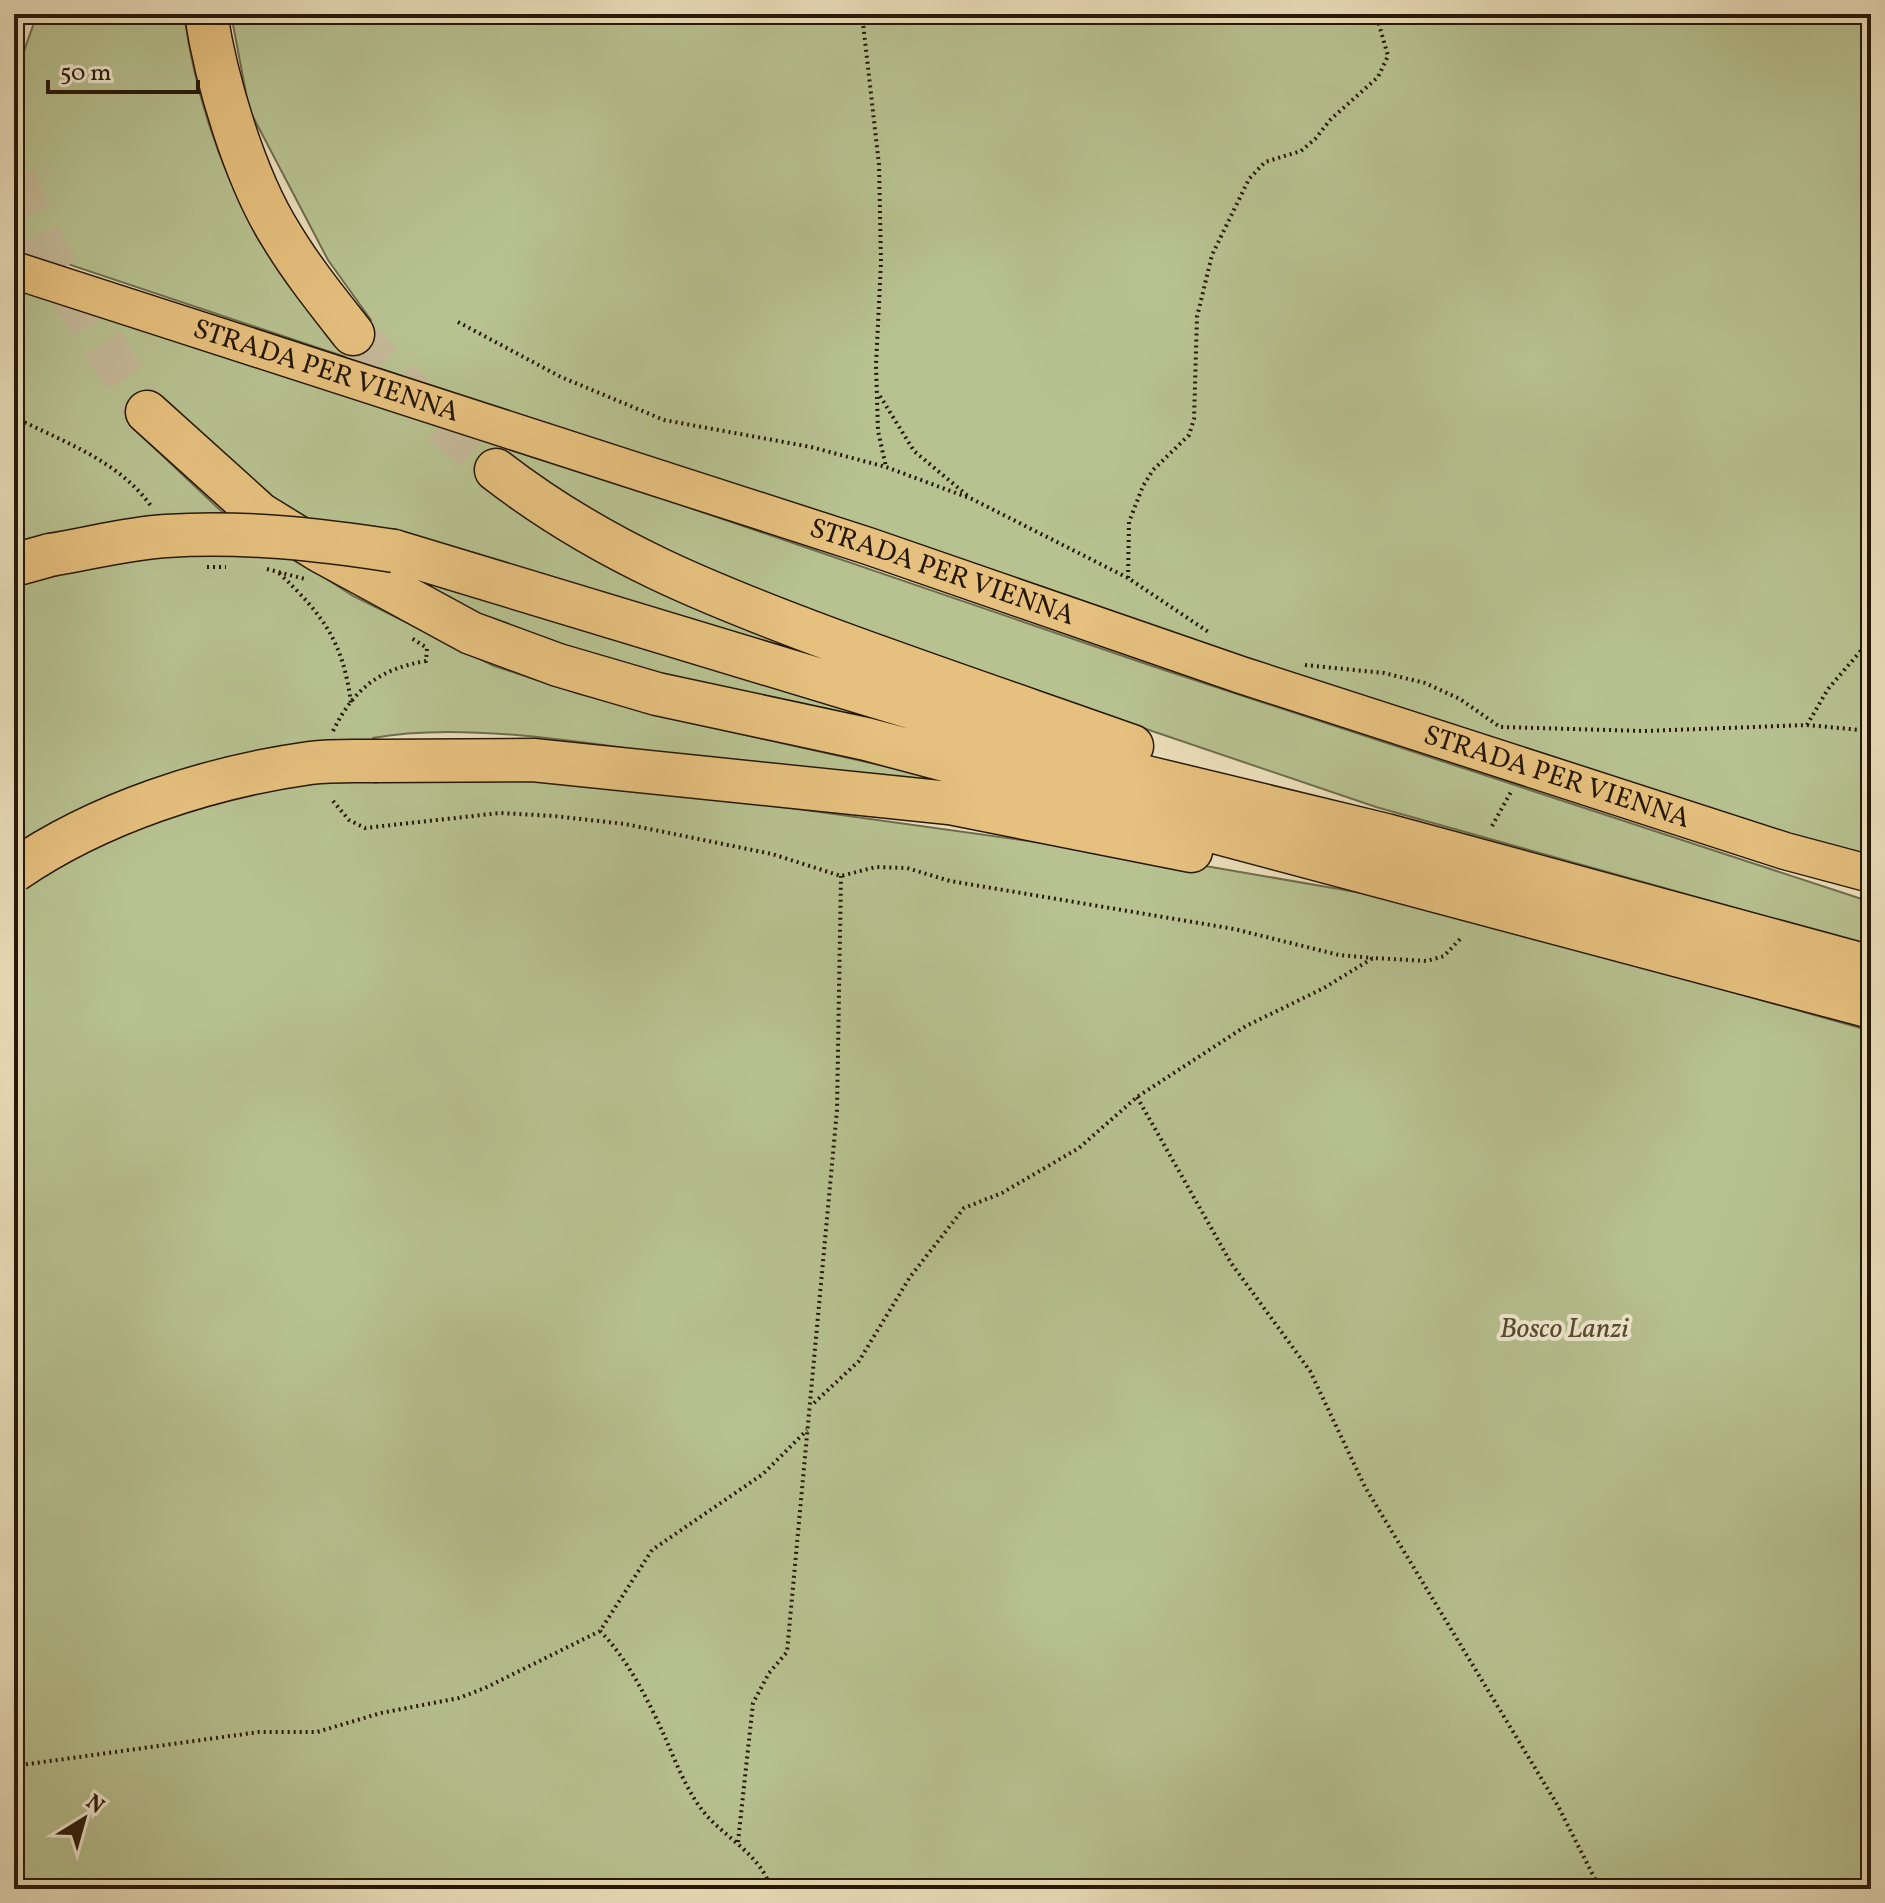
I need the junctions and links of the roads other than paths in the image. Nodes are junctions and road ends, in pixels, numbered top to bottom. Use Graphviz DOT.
graph roads {
  1 [pos="206,14"];
  2 [pos="14,270"];
  3 [pos="353,334"];
  4 [pos="147,412"];
  5 [pos="496,470"];
  6 [pos="32,560"];
  7 [pos="1386,835"];
  8 [pos="1425,866"];
  9 [pos="14,871"];
  10 [pos="1871,874"];
  11 [pos="1871,967"];
  12 [pos="1871,1007"];
  1 -- 3 [label="highway"];
  2 -- 10 [label="main road, STRADA PER VIENNA"];
  4 -- 8 [label="highway"];
  5 -- 7 [label="highway"];
  6 -- 7 [label="highway, bridge"];
  7 -- 8 [label="highway"];
  8 -- 9 [label="highway, bridge"];
  8 -- 11 [label="highway"];
  8 -- 12 [label="highway"];
}
